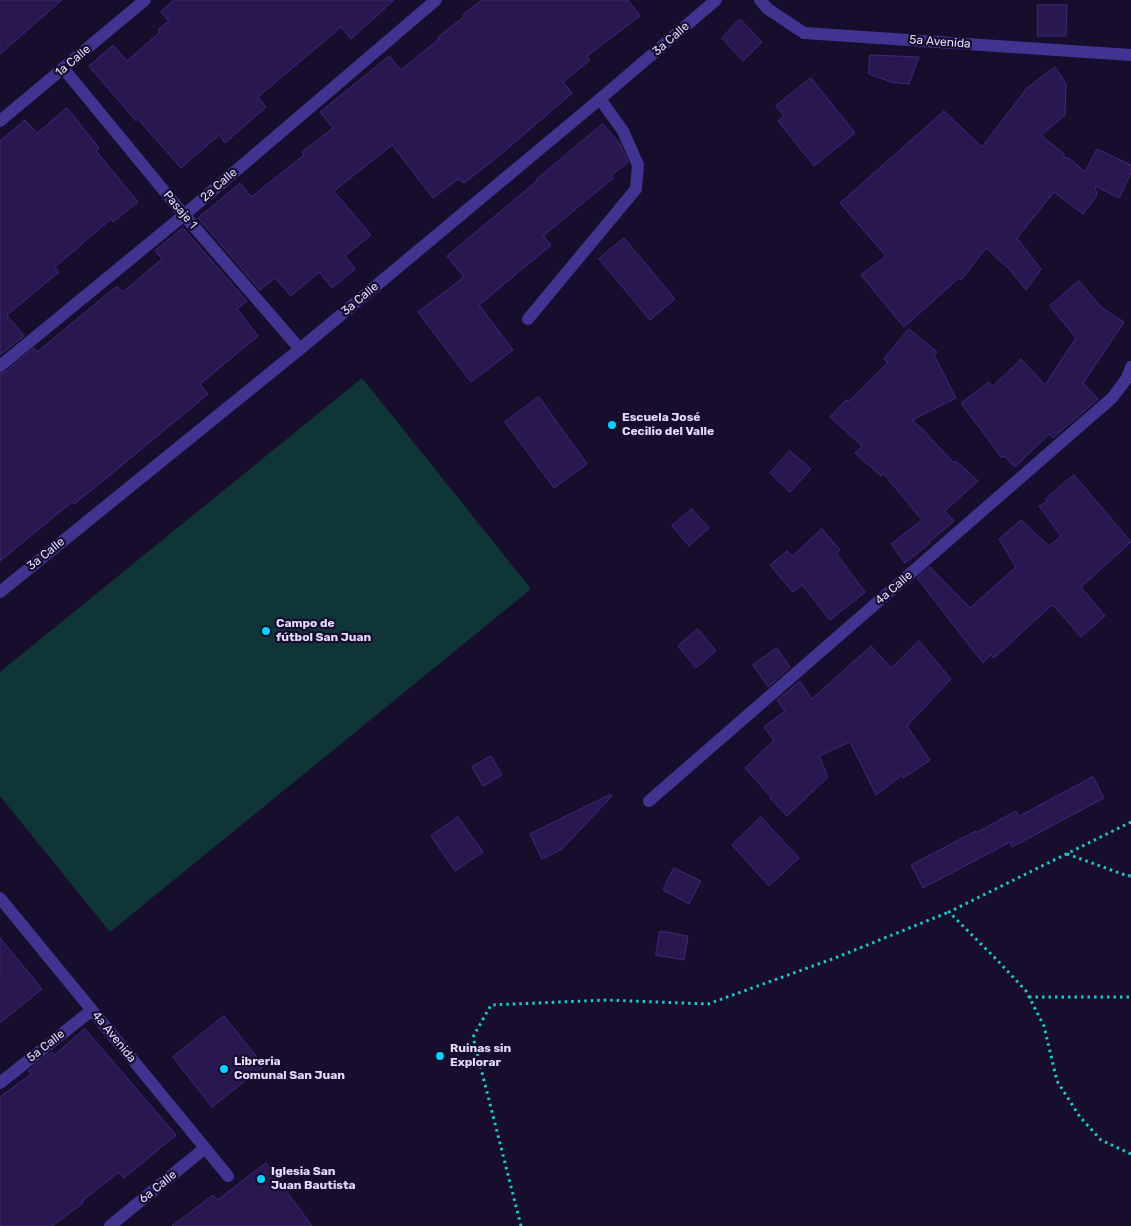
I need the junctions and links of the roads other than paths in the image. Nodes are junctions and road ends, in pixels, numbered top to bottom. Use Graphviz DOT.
graph roads {
  1 [pos="146,0"];
  2 [pos="436,0"];
  3 [pos="716,0"];
  4 [pos="760,0"];
  5 [pos="1131,55"];
  6 [pos="63,68"];
  7 [pos="600,99"];
  8 [pos="0,121"];
  9 [pos="184,216"];
  10 [pos="528,319"];
  11 [pos="300,349"];
  12 [pos="0,366"];
  13 [pos="1131,367"];
  14 [pos="0,592"];
  15 [pos="649,801"];
  16 [pos="0,898"];
  17 [pos="92,1010"];
  18 [pos="0,1082"];
  19 [pos="205,1148"];
  20 [pos="228,1176"];
  21 [pos="110,1226"];
  1 -- 6 [label="street, 1a Calle"];
  2 -- 9 [label="street, 2a Calle"];
  3 -- 7 [label="street, 3a Calle"];
  4 -- 5 [label="street, 5a Avenida"];
  6 -- 8 [label="street, 1a Calle"];
  6 -- 9 [label="street, Pasaje 1"];
  7 -- 10 [label="street"];
  7 -- 11 [label="street, 3a Calle"];
  9 -- 11 [label="street, Pasaje 1"];
  9 -- 12 [label="street, 2a Calle"];
  11 -- 14 [label="street, 3a Calle"];
  13 -- 15 [label="street, 4a Calle"];
  16 -- 17 [label="street, 4a Avenida"];
  17 -- 18 [label="street, 5a Calle"];
  17 -- 19 [label="street, 4a Avenida"];
  19 -- 20 [label="street, 4a Avenida"];
  19 -- 21 [label="street, 6a Calle"];
}
